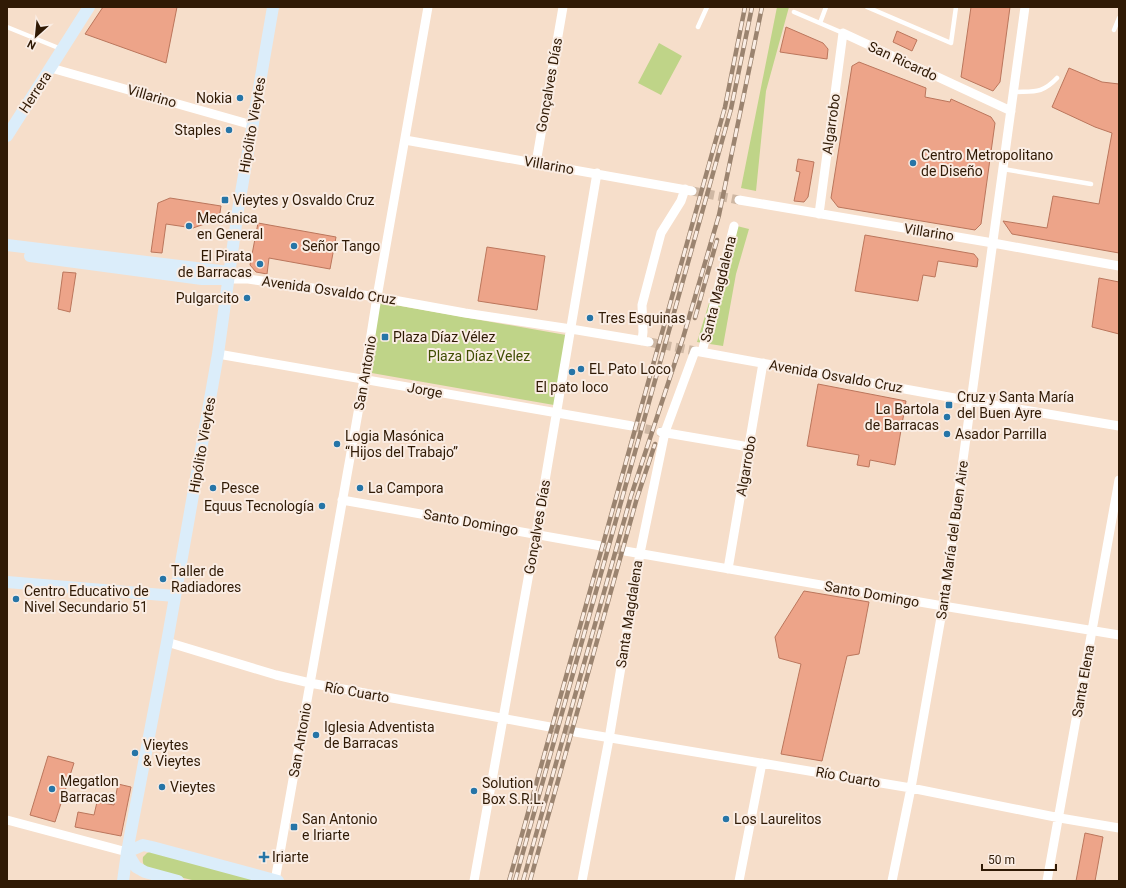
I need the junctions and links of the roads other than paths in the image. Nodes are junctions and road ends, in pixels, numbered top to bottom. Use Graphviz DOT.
graph roads {
  1 [pos="89,7"];
  2 [pos="273,7"];
  3 [pos="428,7"];
  4 [pos="563,7"];
  5 [pos="707,7"];
  6 [pos="826,7"];
  7 [pos="867,7"];
  8 [pos="956,7"];
  9 [pos="1025,7"];
  10 [pos="794,12"];
  11 [pos="1119,18"];
  12 [pos="820,23"];
  13 [pos="698,26"];
  14 [pos="7,27"];
  15 [pos="1114,30"];
  16 [pos="843,33"];
  17 [pos="62,49"];
  18 [pos="51,68"];
  19 [pos="1057,78"];
  20 [pos="1014,92"];
  21 [pos="1011,111"];
  22 [pos="252,124"];
  23 [pos="7,136"];
  24 [pos="405,140"];
  25 [pos="536,163"];
  26 [pos="1003,169"];
  27 [pos="597,173"];
  28 [pos="1091,184"];
  29 [pos="740,200"];
  30 [pos="819,214"];
  31 [pos="734,226"];
  32 [pos="993,243"];
  33 [pos="7,245"];
  34 [pos="7,253"];
  35 [pos="1119,266"];
  36 [pos="228,275"];
  37 [pos="377,297"];
  38 [pos="571,328"];
  39 [pos="645,341"];
  40 [pos="698,352"];
  41 [pos="218,354"];
  42 [pos="763,363"];
  43 [pos="364,379"];
  44 [pos="971,401"];
  45 [pos="556,413"];
  46 [pos="632,426"];
  47 [pos="1119,426"];
  48 [pos="663,432"];
  49 [pos="749,447"];
  50 [pos="1119,480"];
  51 [pos="342,500"];
  52 [pos="536,534"];
  53 [pos="601,546"];
  54 [pos="625,550"];
  55 [pos="640,553"];
  56 [pos="728,569"];
  57 [pos="7,582"];
  58 [pos="175,596"];
  59 [pos="943,606"];
  60 [pos="1092,631"];
  61 [pos="1119,635"];
  62 [pos="167,642"];
  63 [pos="310,683"];
  64 [pos="503,719"];
  65 [pos="550,727"];
  66 [pos="575,732"];
  67 [pos="608,739"];
  68 [pos="762,763"];
  69 [pos="912,788"];
  70 [pos="1060,818"];
  71 [pos="7,820"];
  72 [pos="1119,828"];
  73 [pos="127,852"];
  74 [pos="122,881"];
  75 [pos="178,881"];
  76 [pos="276,881"];
  77 [pos="474,881"];
  78 [pos="582,881"];
  79 [pos="739,881"];
  80 [pos="892,881"];
  81 [pos="1047,881"];
  1 -- 17 [label="main road, Herrera"];
  2 -- 22 [label="main road, Hipólito Vieytes"];
  3 -- 24 [label="street, San Antonio"];
  4 -- 25 [label="street, Gonçalves Días"];
  5 -- 13 [label="lane"];
  6 -- 12 [label="lane"];
  7 -- 8 [label="lane"];
  9 -- 20 [label="street, Santa María del Buen Aire"];
  10 -- 12 [label="lane, San Ricardo"];
  11 -- 15 [label="lane"];
  12 -- 16 [label="lane, San Ricardo"];
  14 -- 17 [label="lane"];
  16 -- 21 [label="street, San Ricardo"];
  16 -- 30 [label="street, Algarrobo"];
  17 -- 18 [label="main road, Herrera"];
  18 -- 22 [label="street, Villarino"];
  18 -- 23 [label="main road, Herrera"];
  19 -- 20 [label="lane"];
  20 -- 21 [label="street, Santa María del Buen Aire"];
  21 -- 26 [label="street, Santa María del Buen Aire"];
  22 -- 36 [label="main road, Hipólito Vieytes"];
  24 -- 25 [label="street, Villarino"];
  24 -- 37 [label="street, San Antonio"];
  25 -- 27 [label="street, Villarino"];
  26 -- 28 [label="lane"];
  26 -- 32 [label="street, Santa María del Buen Aire"];
  27 -- 38 [label="street, Gonçalves Días"];
  27 -- 39 [label="street, Villarino"];
  29 -- 30 [label="street, Villarino"];
  30 -- 32 [label="street, Villarino"];
  31 -- 40 [label="street, Santa Magdalena"];
  32 -- 35 [label="street, Villarino"];
  32 -- 44 [label="street, Santa María del Buen Aire"];
  33 -- 36 [label="main road, Avenida Osvaldo Cruz"];
  34 -- 36 [label="main road, Avenida Osvaldo Cruz"];
  36 -- 37 [label="street, Avenida Osvaldo Cruz"];
  36 -- 41 [label="main road, Hipólito Vieytes"];
  37 -- 38 [label="street, Avenida Osvaldo Cruz"];
  37 -- 43 [label="street, San Antonio"];
  38 -- 39 [label="street, Avenida Osvaldo Cruz"];
  38 -- 45 [label="street, Gonçalves Días"];
  40 -- 42 [label="street, Avenida Osvaldo Cruz"];
  40 -- 48 [label="street, Santa Magdalena"];
  41 -- 43 [label="street, Jorge"];
  41 -- 58 [label="main road, Hipólito Vieytes"];
  42 -- 44 [label="street, Avenida Osvaldo Cruz"];
  42 -- 49 [label="street, Algarrobo"];
  43 -- 45 [label="street, Jorge"];
  43 -- 51 [label="street, San Antonio"];
  44 -- 47 [label="street, Avenida Osvaldo Cruz"];
  44 -- 59 [label="street, Santa María del Buen Aire"];
  45 -- 46 [label="street, Jorge"];
  45 -- 52 [label="street, Gonçalves Días"];
  48 -- 49 [label="street"];
  48 -- 55 [label="street, Santa Magdalena"];
  49 -- 56 [label="street, Algarrobo"];
  50 -- 60 [label="street, Santa Elena"];
  51 -- 52 [label="street, Santo Domingo"];
  51 -- 63 [label="street, San Antonio"];
  52 -- 53 [label="street, Santo Domingo"];
  52 -- 64 [label="street, Gonçalves Días"];
  54 -- 55 [label="street, Santo Domingo"];
  55 -- 56 [label="street, Santo Domingo"];
  55 -- 67 [label="street, Santa Magdalena"];
  56 -- 59 [label="street, Santo Domingo"];
  57 -- 58 [label="main road"];
  58 -- 62 [label="main road, Hipólito Vieytes"];
  59 -- 60 [label="street, Santo Domingo"];
  59 -- 69 [label="street, Santa María del Buen Aire"];
  60 -- 61 [label="street, Santo Domingo"];
  60 -- 70 [label="street, Santa Elena"];
  62 -- 63 [label="street, Río Cuarto"];
  62 -- 73 [label="main road, Hipólito Vieytes"];
  63 -- 64 [label="street, Río Cuarto"];
  63 -- 76 [label="street, San Antonio"];
  64 -- 65 [label="street, Río Cuarto"];
  64 -- 77 [label="street, Gonçalves Días"];
  66 -- 67 [label="street, Río Cuarto"];
  67 -- 68 [label="street, Río Cuarto"];
  67 -- 78 [label="street, Santa Magdalena"];
  68 -- 69 [label="street, Río Cuarto"];
  68 -- 79 [label="street"];
  69 -- 70 [label="street, Río Cuarto"];
  69 -- 80 [label="street, Santa María del Buen Aire"];
  70 -- 72 [label="street, Río Cuarto"];
  70 -- 81 [label="street, Santa Elena"];
  71 -- 73 [label="street"];
  73 -- 74 [label="main road, Hipólito Vieytes"];
  73 -- 75 [label="main road"];
  73 -- 76 [label="main road"];
}
